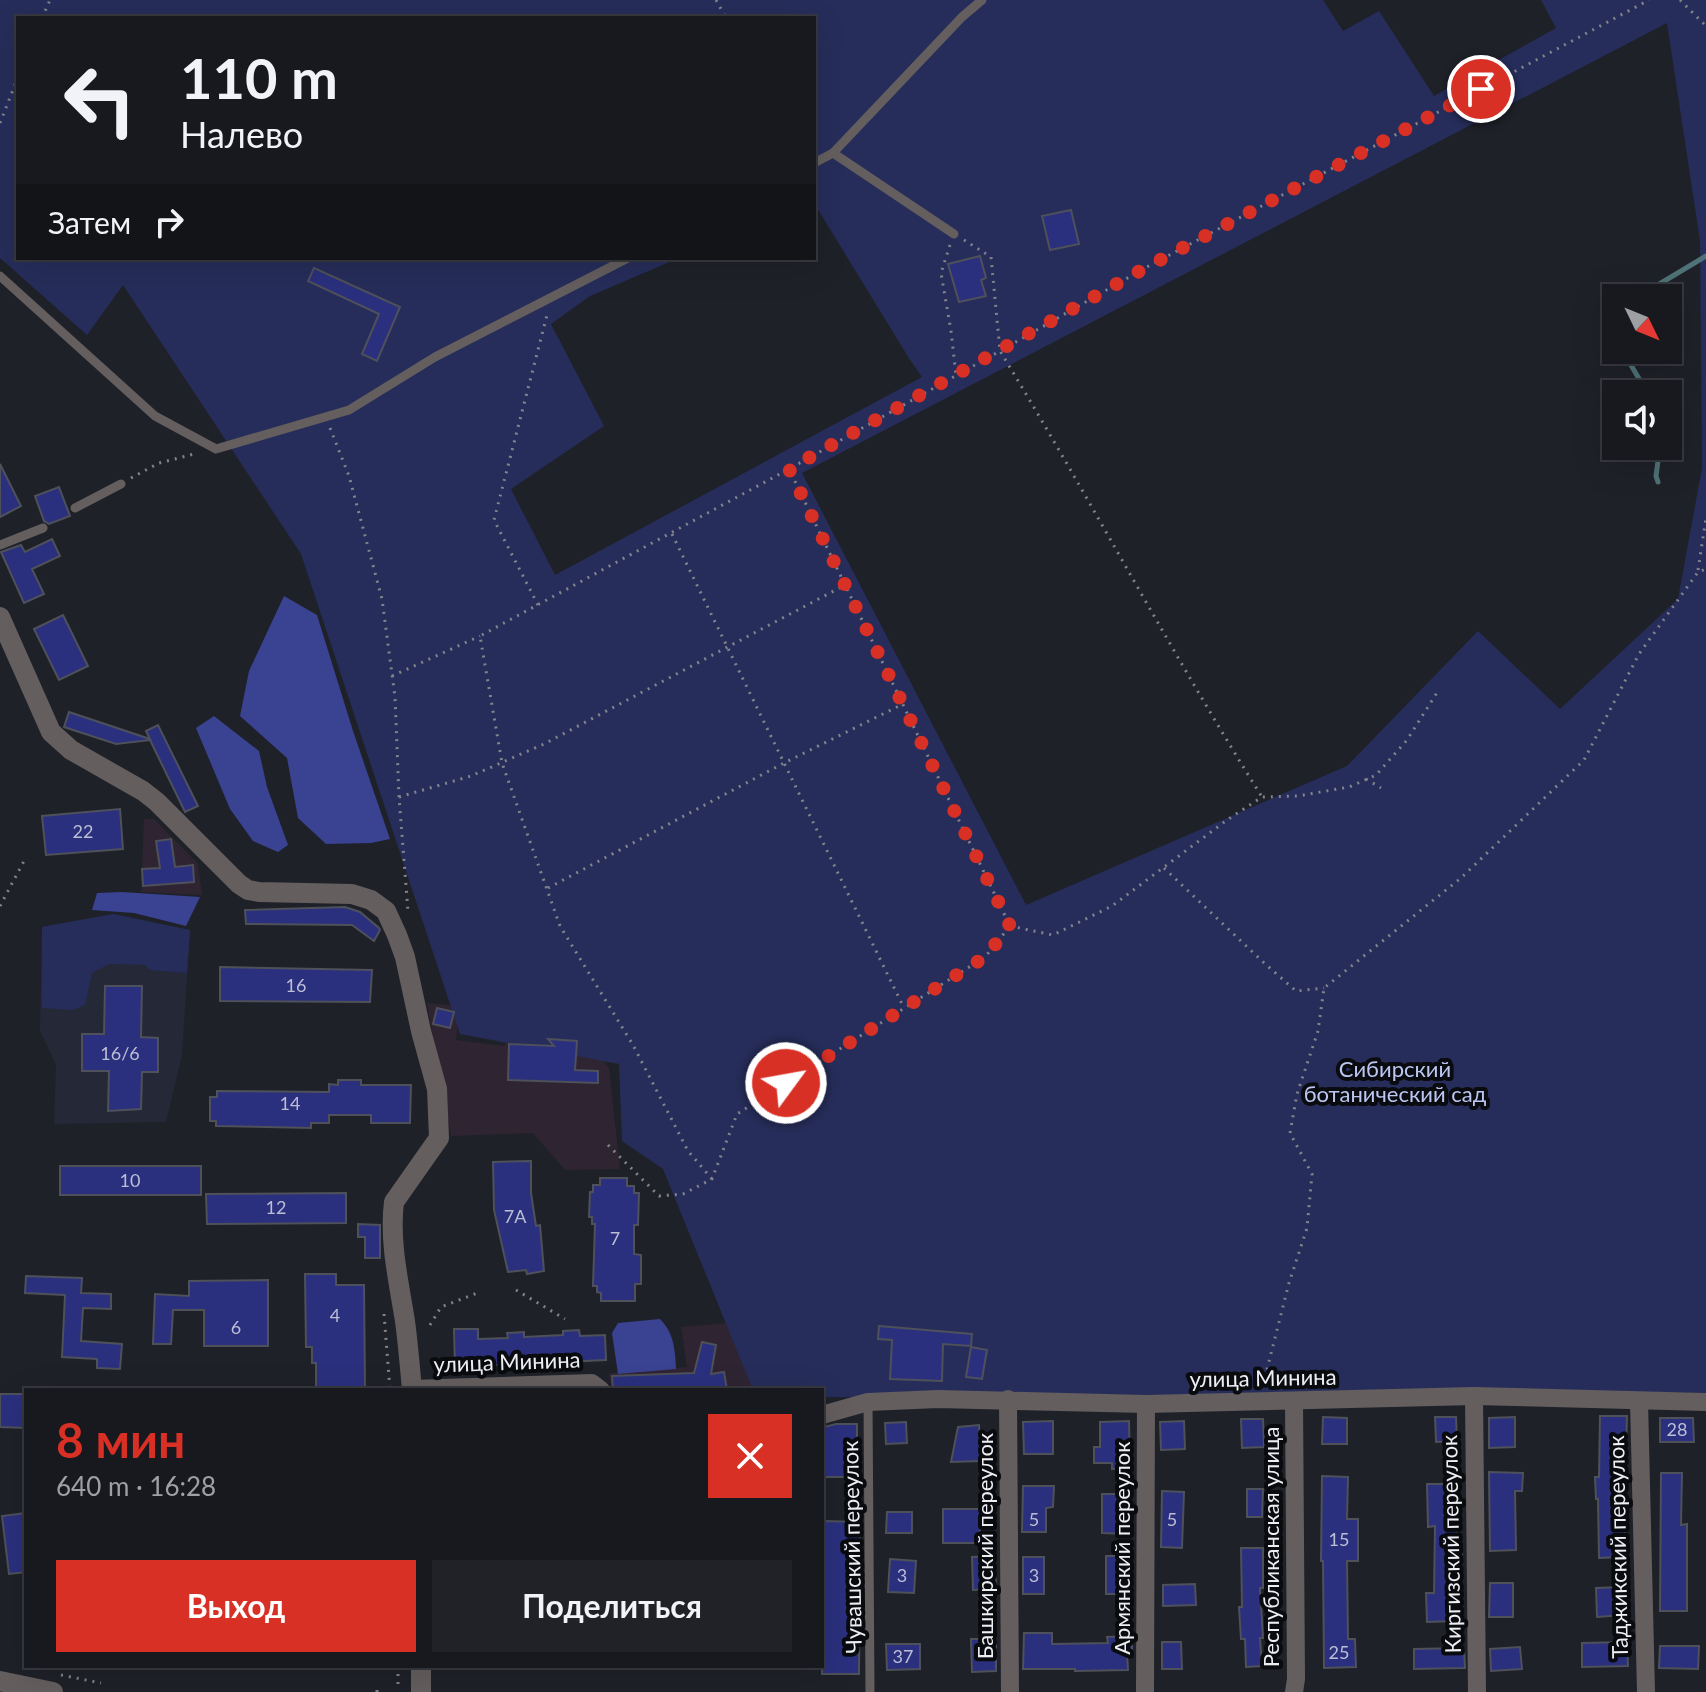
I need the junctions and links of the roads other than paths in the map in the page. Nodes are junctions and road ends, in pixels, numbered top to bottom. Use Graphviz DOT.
graph roads {
  1 [pos="982,0"];
  2 [pos="833,153"];
  3 [pos="816,162"];
  4 [pos="954,234"];
  5 [pos="624,260"];
  6 [pos="0,276"];
  7 [pos="121,484"];
  8 [pos="75,508"];
  9 [pos="43,528"];
  10 [pos="0,545"];
  11 [pos="0,617"];
  12 [pos="412,1388"];
  13 [pos="463,1388"];
  14 [pos="598,1388"];
  15 [pos="1474,1396"];
  16 [pos="1008,1399"];
  17 [pos="1294,1401"];
  18 [pos="1639,1401"];
  19 [pos="868,1402"];
  20 [pos="1706,1402"];
  21 [pos="1146,1404"];
  22 [pos="824,1414"];
  23 [pos="421,1668"];
  24 [pos="0,1681"];
  25 [pos="53,1692"];
  26 [pos="421,1692"];
  27 [pos="870,1692"];
  28 [pos="1010,1692"];
  29 [pos="1145,1692"];
  30 [pos="1294,1692"];
  31 [pos="1477,1692"];
  32 [pos="1646,1692"];
  1 -- 2 [label="lane"];
  2 -- 3 [label="lane"];
  2 -- 4 [label="lane"];
  5 -- 6 [label="lane"];
  7 -- 8 [label="lane"];
  9 -- 10 [label="lane"];
  11 -- 12 [label="street"];
  13 -- 14 [label="street, улица Минина"];
  15 -- 17 [label="street, улица Минина"];
  15 -- 18 [label="street, улица Минина"];
  15 -- 31 [label="street, Киргизский переулок"];
  16 -- 19 [label="street, улица Минина"];
  16 -- 21 [label="street, улица Минина"];
  16 -- 28 [label="street, Башкирский переулок"];
  17 -- 21 [label="street, улица Минина"];
  17 -- 30 [label="street, Республиканская улица"];
  18 -- 20 [label="street, улица Минина"];
  18 -- 32 [label="street, Таджикский переулок"];
  19 -- 22 [label="street, улица Минина"];
  19 -- 27 [label="lane, Чувашский переулок"];
  21 -- 29 [label="street, Армянский переулок"];
  23 -- 26 [label="street"];
  24 -- 25 [label="street"];
}
